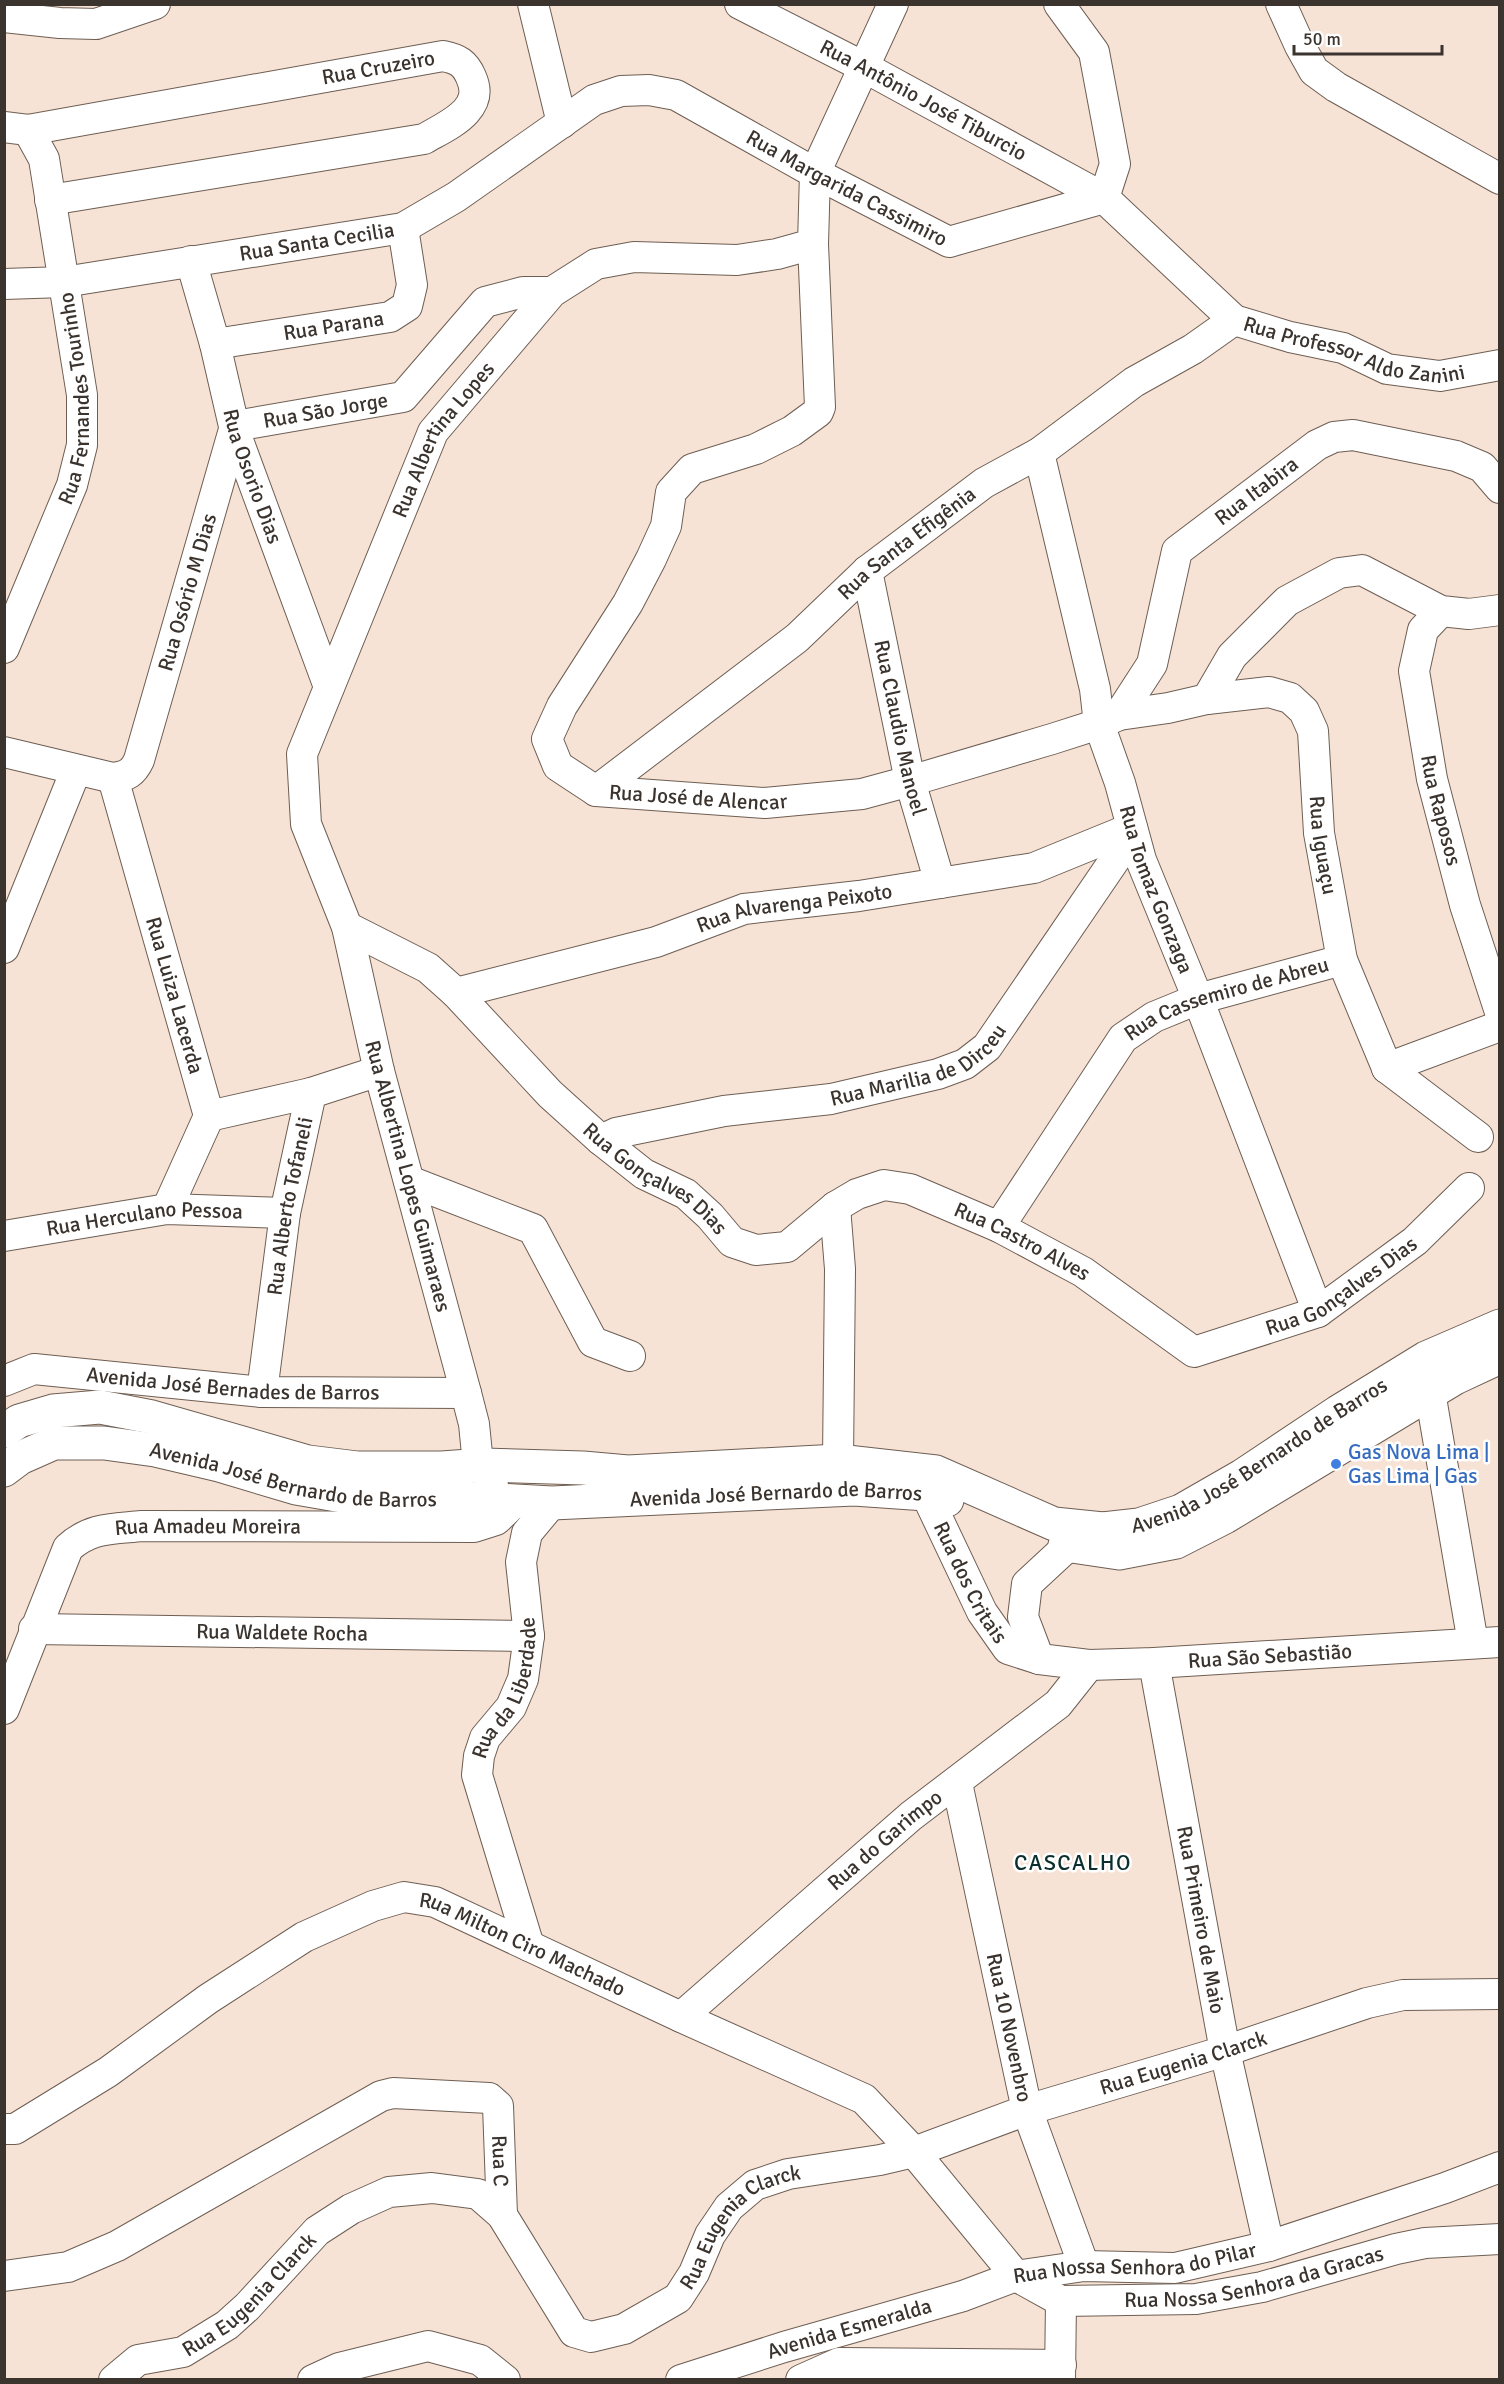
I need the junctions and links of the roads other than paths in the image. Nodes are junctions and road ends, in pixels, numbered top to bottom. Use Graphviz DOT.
graph roads {
  1 [pos="154,4"];
  2 [pos="533,4"];
  3 [pos="740,4"];
  4 [pos="893,4"];
  5 [pos="1059,4"];
  6 [pos="1281,4"];
  7 [pos="4,17"];
  8 [pos="864,68"];
  9 [pos="594,100"];
  10 [pos="562,123"];
  11 [pos="16,128"];
  12 [pos="815,174"];
  13 [pos="1500,179"];
  14 [pos="1104,198"];
  15 [pos="50,200"];
  16 [pos="403,228"];
  17 [pos="813,244"];
  18 [pos="191,261"];
  19 [pos="64,282"];
  20 [pos="4,284"];
  21 [pos="552,292"];
  22 [pos="1234,321"];
  23 [pos="215,345"];
  24 [pos="1500,365"];
  25 [pos="235,426"];
  26 [pos="1039,453"];
  27 [pos="1500,488"];
  28 [pos="867,571"];
  29 [pos="1500,610"];
  30 [pos="1441,611"];
  31 [pos="4,648"];
  32 [pos="328,687"];
  33 [pos="1207,699"];
  34 [pos="1109,719"];
  35 [pos="4,752"];
  36 [pos="76,770"];
  37 [pos="113,778"];
  38 [pos="910,782"];
  39 [pos="596,791"];
  40 [pos="1133,830"];
  41 [pos="940,883"];
  42 [pos="347,927"];
  43 [pos="4,948"];
  44 [pos="1342,960"];
  45 [pos="456,993"];
  46 [pos="1198,999"];
  47 [pos="1500,1012"];
  48 [pos="1500,1026"];
  49 [pos="1387,1068"];
  50 [pos="379,1071"];
  51 [pos="310,1093"];
  52 [pos="209,1116"];
  53 [pos="1478,1137"];
  54 [pos="601,1140"];
  55 [pos="409,1181"];
  56 [pos="1469,1188"];
  57 [pos="835,1207"];
  58 [pos="167,1209"];
  59 [pos="285,1213"];
  60 [pos="999,1227"];
  61 [pos="4,1236"];
  62 [pos="1318,1312"];
  63 [pos="1500,1326"];
  64 [pos="1194,1352"];
  65 [pos="630,1356"];
  66 [pos="1500,1357"];
  67 [pos="4,1381"];
  68 [pos="262,1392"];
  69 [pos="1430,1392"];
  70 [pos="466,1393"];
  71 [pos="4,1431"];
  72 [pos="496,1460"];
  73 [pos="838,1461"];
  74 [pos="583,1468"];
  75 [pos="4,1470"];
  76 [pos="926,1494"];
  77 [pos="508,1500"];
  78 [pos="603,1501"];
  79 [pos="552,1503"];
  80 [pos="1068,1546"];
  81 [pos="34,1629"];
  82 [pos="529,1636"];
  83 [pos="1486,1643"];
  84 [pos="1039,1659"];
  85 [pos="1154,1663"];
  86 [pos="1089,1665"];
  87 [pos="4,1710"];
  88 [pos="957,1783"];
  89 [pos="529,1946"];
  90 [pos="1500,1994"];
  91 [pos="681,2017"];
  92 [pos="1225,2051"];
  93 [pos="1027,2110"];
  94 [pos="8,2123"];
  95 [pos="914,2152"];
  96 [pos="1500,2167"];
  97 [pos="502,2215"];
  98 [pos="1500,2239"];
  99 [pos="1269,2246"];
  100 [pos="1084,2265"];
  101 [pos="4,2276"];
  102 [pos="1016,2276"];
  103 [pos="1061,2301"];
  104 [pos="1061,2372"];
  105 [pos="114,2379"];
  106 [pos="313,2379"];
  107 [pos="506,2379"];
  108 [pos="681,2379"];
  109 [pos="801,2379"];
  1 -- 7 [label="street"];
  2 -- 10 [label="street"];
  3 -- 8 [label="street, Rua Antônio José Tiburcio"];
  4 -- 8 [label="street"];
  5 -- 14 [label="street"];
  6 -- 13 [label="street"];
  8 -- 12 [label="street"];
  8 -- 14 [label="street, Rua Antônio José Tiburcio"];
  9 -- 10 [label="street, Rua Santa Cecilia"];
  9 -- 12 [label="street, Rua Margarida Cassimiro"];
  10 -- 16 [label="street, Rua Santa Cecilia"];
  11 -- 15 [label="street, Rua Fernandes Tourinho"];
  11 -- 15 [label="street, Rua Cruzeiro"];
  12 -- 14 [label="street, Rua Margarida Cassimiro"];
  12 -- 17 [label="street"];
  14 -- 22 [label="street, Rua Professor Aldo Zanini"];
  15 -- 19 [label="street, Rua Fernandes Tourinho"];
  16 -- 18 [label="street, Rua Santa Cecilia"];
  16 -- 23 [label="street, Rua Parana"];
  17 -- 21 [label="street, Rua Albertina Lopes"];
  17 -- 39 [label="street, Rua José de Alencar"];
  18 -- 19 [label="street, Rua Santa Cecilia"];
  18 -- 23 [label="street, Rua Osorio Dias"];
  19 -- 20 [label="street, Rua Santa Cecilia"];
  19 -- 31 [label="street, Rua Fernandes Tourinho"];
  21 -- 25 [label="street, Rua São Jorge"];
  21 -- 32 [label="street, Rua Albertina Lopes"];
  22 -- 24 [label="street, Rua Professor Aldo Zanini"];
  22 -- 26 [label="street, Rua Santa Efigênia"];
  23 -- 25 [label="street, Rua Osorio Dias"];
  25 -- 32 [label="street, Rua Osorio Dias"];
  25 -- 37 [label="street, Rua Osório M Dias"];
  26 -- 28 [label="street, Rua Santa Efigênia"];
  26 -- 34 [label="street, Rua Tomaz Gonzaga"];
  27 -- 34 [label="street, Rua Itabira"];
  28 -- 38 [label="street, Rua Claudio Manoel"];
  28 -- 39 [label="street, Rua Santa Efigênia"];
  29 -- 30 [label="street"];
  30 -- 33 [label="street"];
  30 -- 47 [label="street, Rua Raposos"];
  32 -- 42 [label="street, Rua Albertina Lopes"];
  33 -- 34 [label="street, Rua Iguaçu"];
  33 -- 44 [label="street, Rua Iguaçu"];
  34 -- 38 [label="street, Rua José de Alencar"];
  34 -- 40 [label="street, Rua Tomaz Gonzaga"];
  35 -- 36 [label="street"];
  36 -- 37 [label="street"];
  36 -- 43 [label="street"];
  37 -- 52 [label="street, Rua Luiza Lacerda"];
  38 -- 39 [label="street, Rua José de Alencar"];
  38 -- 41 [label="street, Rua Claudio Manoel"];
  40 -- 41 [label="street, Rua Alvarenga Peixoto"];
  40 -- 46 [label="street, Rua Tomaz Gonzaga"];
  40 -- 54 [label="street, Rua Marilia de Dirceu"];
  41 -- 45 [label="street, Rua Alvarenga Peixoto"];
  42 -- 45 [label="street, Rua Gonçalves Dias"];
  42 -- 50 [label="street, Rua Albertina Lopes Guimaraes"];
  44 -- 46 [label="street, Rua Cassemiro de Abreu"];
  44 -- 49 [label="street, Rua Iguaçu"];
  45 -- 54 [label="street, Rua Gonçalves Dias"];
  46 -- 60 [label="street, Rua Cassemiro de Abreu"];
  46 -- 62 [label="street, Rua Tomaz Gonzaga"];
  48 -- 49 [label="street"];
  49 -- 53 [label="street"];
  50 -- 51 [label="street, Rua Alberto Tofaneli"];
  50 -- 55 [label="street, Rua Albertina Lopes Guimaraes"];
  51 -- 52 [label="street"];
  51 -- 59 [label="street, Rua Alberto Tofaneli"];
  52 -- 58 [label="street"];
  54 -- 57 [label="street, Rua Gonçalves Dias"];
  55 -- 65 [label="street"];
  55 -- 70 [label="street, Rua Albertina Lopes Guimaraes"];
  56 -- 62 [label="street, Rua Gonçalves Dias"];
  57 -- 60 [label="street, Rua Castro Alves"];
  57 -- 73 [label="street"];
  58 -- 59 [label="street, Rua Herculano Pessoa"];
  58 -- 61 [label="street, Rua Herculano Pessoa"];
  59 -- 68 [label="street, Rua Alberto Tofaneli"];
  60 -- 64 [label="street, Rua Castro Alves"];
  62 -- 64 [label="street, Rua Gonçalves Dias"];
  63 -- 73 [label="main road, Avenida José Bernardo de Barros"];
  66 -- 69 [label="main road, Avenida José Bernardo de Barros"];
  67 -- 68 [label="street, Avenida José Bernades de Barros"];
  68 -- 70 [label="street, Avenida José Bernades de Barros"];
  69 -- 80 [label="main road, Avenida José Bernardo de Barros"];
  69 -- 83 [label="street"];
  70 -- 72 [label="street, Rua Albertina Lopes Guimaraes"];
  71 -- 72 [label="main road, Avenida José Bernardo de Barros"];
  72 -- 74 [label="main road, Avenida José Bernardo de Barros"];
  72 -- 77 [label="street, Rua Albertina Lopes Guimaraes"];
  73 -- 74 [label="main road, Avenida José Bernardo de Barros"];
  74 -- 78 [label="street"];
  75 -- 77 [label="main road, Avenida José Bernardo de Barros"];
  76 -- 78 [label="main road, Avenida José Bernardo de Barros"];
  76 -- 80 [label="main road, Avenida José Bernardo de Barros"];
  76 -- 84 [label="street, Rua dos Critais"];
  77 -- 79 [label="main road, Avenida José Bernardo de Barros"];
  77 -- 81 [label="street, Rua Amadeu Moreira"];
  78 -- 79 [label="main road, Avenida José Bernardo de Barros"];
  79 -- 82 [label="street, Rua da Liberdade"];
  80 -- 84 [label="street, Rua dos Critais"];
  81 -- 82 [label="street, Rua Waldete Rocha"];
  81 -- 87 [label="street, Rua Amadeu Moreira"];
  82 -- 89 [label="street, Rua da Liberdade"];
  83 -- 85 [label="street, Rua São Sebastião"];
  84 -- 86 [label="street, Rua São Sebastião"];
  85 -- 86 [label="street, Rua São Sebastião"];
  85 -- 92 [label="street, Rua Primeiro de Maio"];
  86 -- 88 [label="street, Rua do Garimpo"];
  88 -- 91 [label="street, Rua do Garimpo"];
  88 -- 93 [label="street, Rua 10 Novenbro"];
  89 -- 91 [label="street, Rua Milton Ciro Machado"];
  89 -- 94 [label="street, Rua Milton Ciro Machado"];
  90 -- 92 [label="street, Rua Eugenia Clarck"];
  91 -- 95 [label="street, Rua Milton Ciro Machado"];
  92 -- 93 [label="street, Rua Eugenia Clarck"];
  92 -- 99 [label="street, Rua Primeiro de Maio"];
  93 -- 95 [label="street, Rua Eugenia Clarck"];
  93 -- 100 [label="street, Rua 10 Novenbro"];
  95 -- 97 [label="street, Rua Eugenia Clarck"];
  95 -- 102 [label="street, Rua Nossa Senhora do Pilar"];
  96 -- 99 [label="street, Rua Nossa Senhora do Pilar"];
  97 -- 101 [label="street, Rua C"];
  97 -- 105 [label="street, Rua Eugenia Clarck"];
  98 -- 103 [label="street, Rua Nossa Senhora da Gracas"];
  99 -- 100 [label="street, Rua Nossa Senhora do Pilar"];
  100 -- 102 [label="street, Rua Nossa Senhora do Pilar"];
  102 -- 103 [label="street, Rua Nossa Senhora da Gracas"];
  102 -- 108 [label="street, Avenida Esmeralda"];
  103 -- 104 [label="street"];
  104 -- 109 [label="street"];
  106 -- 107 [label="street"];
}
